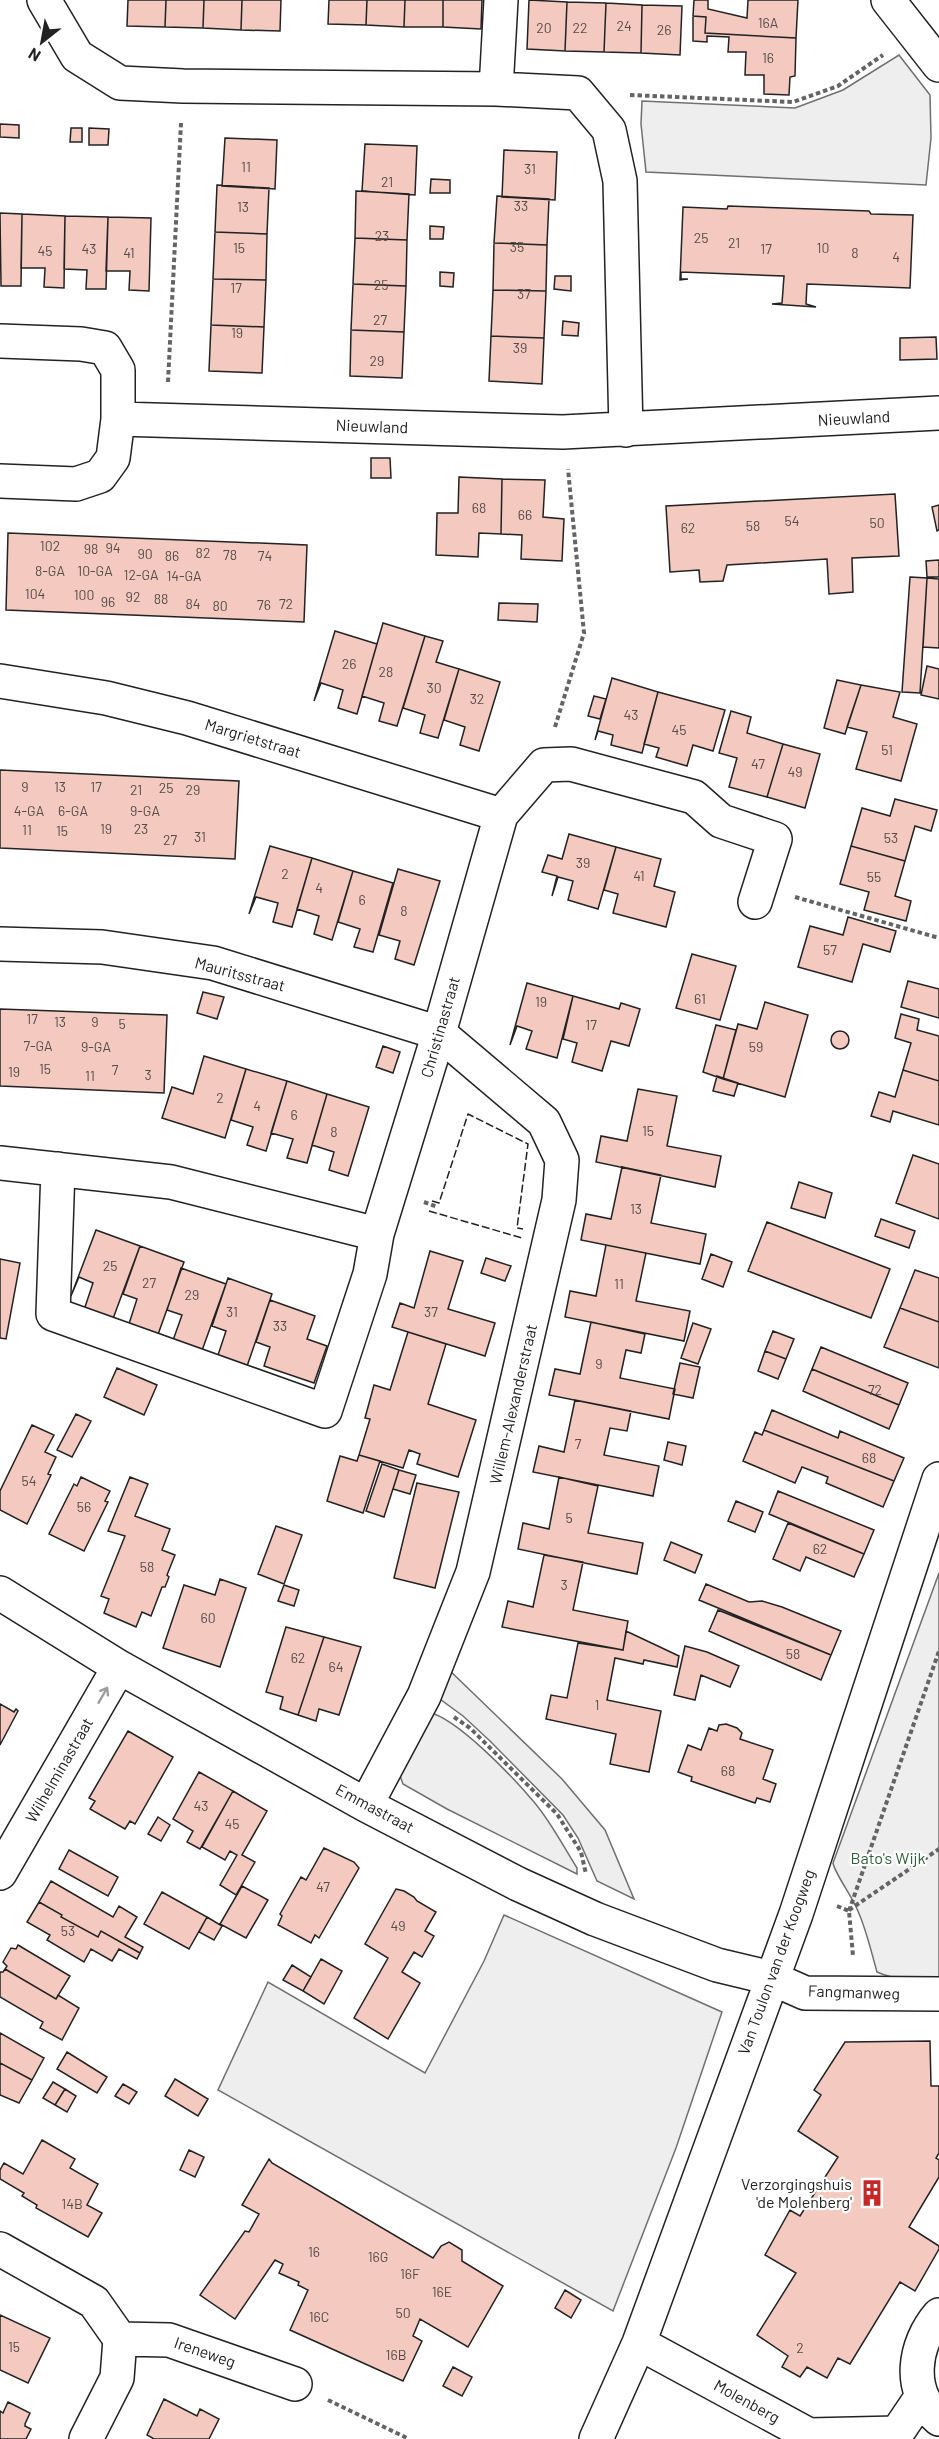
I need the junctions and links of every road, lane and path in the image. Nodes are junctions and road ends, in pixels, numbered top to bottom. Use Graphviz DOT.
graph roads {
  1 [pos="44,0"];
  2 [pos="501,0"];
  3 [pos="888,0"];
  4 [pos="935,51"];
  5 [pos="875,62"];
  6 [pos="183,86"];
  7 [pos="496,89"];
  8 [pos="578,93"];
  9 [pos="0,341"];
  10 [pos="939,413"];
  11 [pos="117,418"];
  12 [pos="166,419"];
  13 [pos="626,430"];
  14 [pos="563,432"];
  15 [pos="0,481"];
  16 [pos="0,681"];
  17 [pos="544,765"];
  18 [pos="501,815"];
  19 [pos="757,894"];
  20 [pos="939,938"];
  21 [pos="0,944"];
  22 [pos="439,1033"];
  23 [pos="0,1163"];
  24 [pos="58,1169"];
  25 [pos="377,1234"];
  26 [pos="939,1479"];
  27 [pos="0,1593"];
  28 [pos="939,1651"];
  29 [pos="119,1667"];
  30 [pos="424,1696"];
  31 [pos="366,1805"];
  32 [pos="939,1849"];
  33 [pos="0,1873"];
  34 [pos="803,1891"];
  35 [pos="849,1911"];
  36 [pos="595,1919"];
  37 [pos="853,1961"];
  38 [pos="771,1978"];
  39 [pos="939,1995"];
  40 [pos="0,2249"];
  41 [pos="939,2315"];
  42 [pos="120,2339"];
  43 [pos="639,2343"];
  44 [pos="295,2384"];
  45 [pos="931,2408"];
  46 [pos="898,2436"];
  47 [pos="86,2439"];
  48 [pos="410,2439"];
  49 [pos="596,2439"];
  1 -- 6 [label="street"];
  2 -- 7 [label="street"];
  3 -- 4 [label="street"];
  5 -- 8 [label="path"];
  6 -- 7 [label="street"];
  6 -- 12 [label="path"];
  7 -- 8 [label="street"];
  8 -- 13 [label="street"];
  9 -- 11 [label="street"];
  10 -- 13 [label="street, Nieuwland"];
  11 -- 12 [label="street, Nieuwland"];
  11 -- 15 [label="street"];
  12 -- 14 [label="street, Nieuwland"];
  13 -- 14 [label="street, Nieuwland"];
  14 -- 17 [label="path"];
  16 -- 18 [label="street, Margrietstraat"];
  17 -- 18 [label="street, Christinastraat"];
  17 -- 19 [label="street"];
  18 -- 22 [label="street, Christinastraat"];
  19 -- 20 [label="path"];
  21 -- 22 [label="street, Mauritsstraat"];
  22 -- 25 [label="street, Christinastraat"];
  22 -- 30 [label="street, Willem-Alexanderstraat"];
  23 -- 24 [label="street"];
  24 -- 25 [label="street"];
  24 -- 25 [label="street, Christinastraat"];
  26 -- 34 [label="street, Van Toulon van der Koogweg"];
  27 -- 29 [label="street, Emmastraat"];
  28 -- 35 [label="path"];
  29 -- 31 [label="street, Emmastraat"];
  33 -- 29 [label="street, Wilhelminastraat, one-way"];
  30 -- 31 [label="street, Willem-Alexanderstraat"];
  30 -- 36 [label="path"];
  31 -- 36 [label="street, Emmastraat"];
  32 -- 35 [label="path"];
  34 -- 35 [label="path"];
  34 -- 38 [label="street, Van Toulon van der Koogweg"];
  35 -- 37 [label="path"];
  36 -- 38 [label="street, Emmastraat"];
  38 -- 39 [label="street, Fangmanweg"];
  38 -- 43 [label="street, Van Toulon van der Koogweg"];
  40 -- 42 [label="street"];
  41 -- 45 [label="street, Molenberg"];
  42 -- 44 [label="street, Ireneweg"];
  42 -- 47 [label="street"];
  43 -- 46 [label="street, Molenberg"];
  43 -- 49 [label="street, Van Toulon van der Koogweg"];
  44 -- 48 [label="path"];
  45 -- 46 [label="street, Molenberg"];
}
